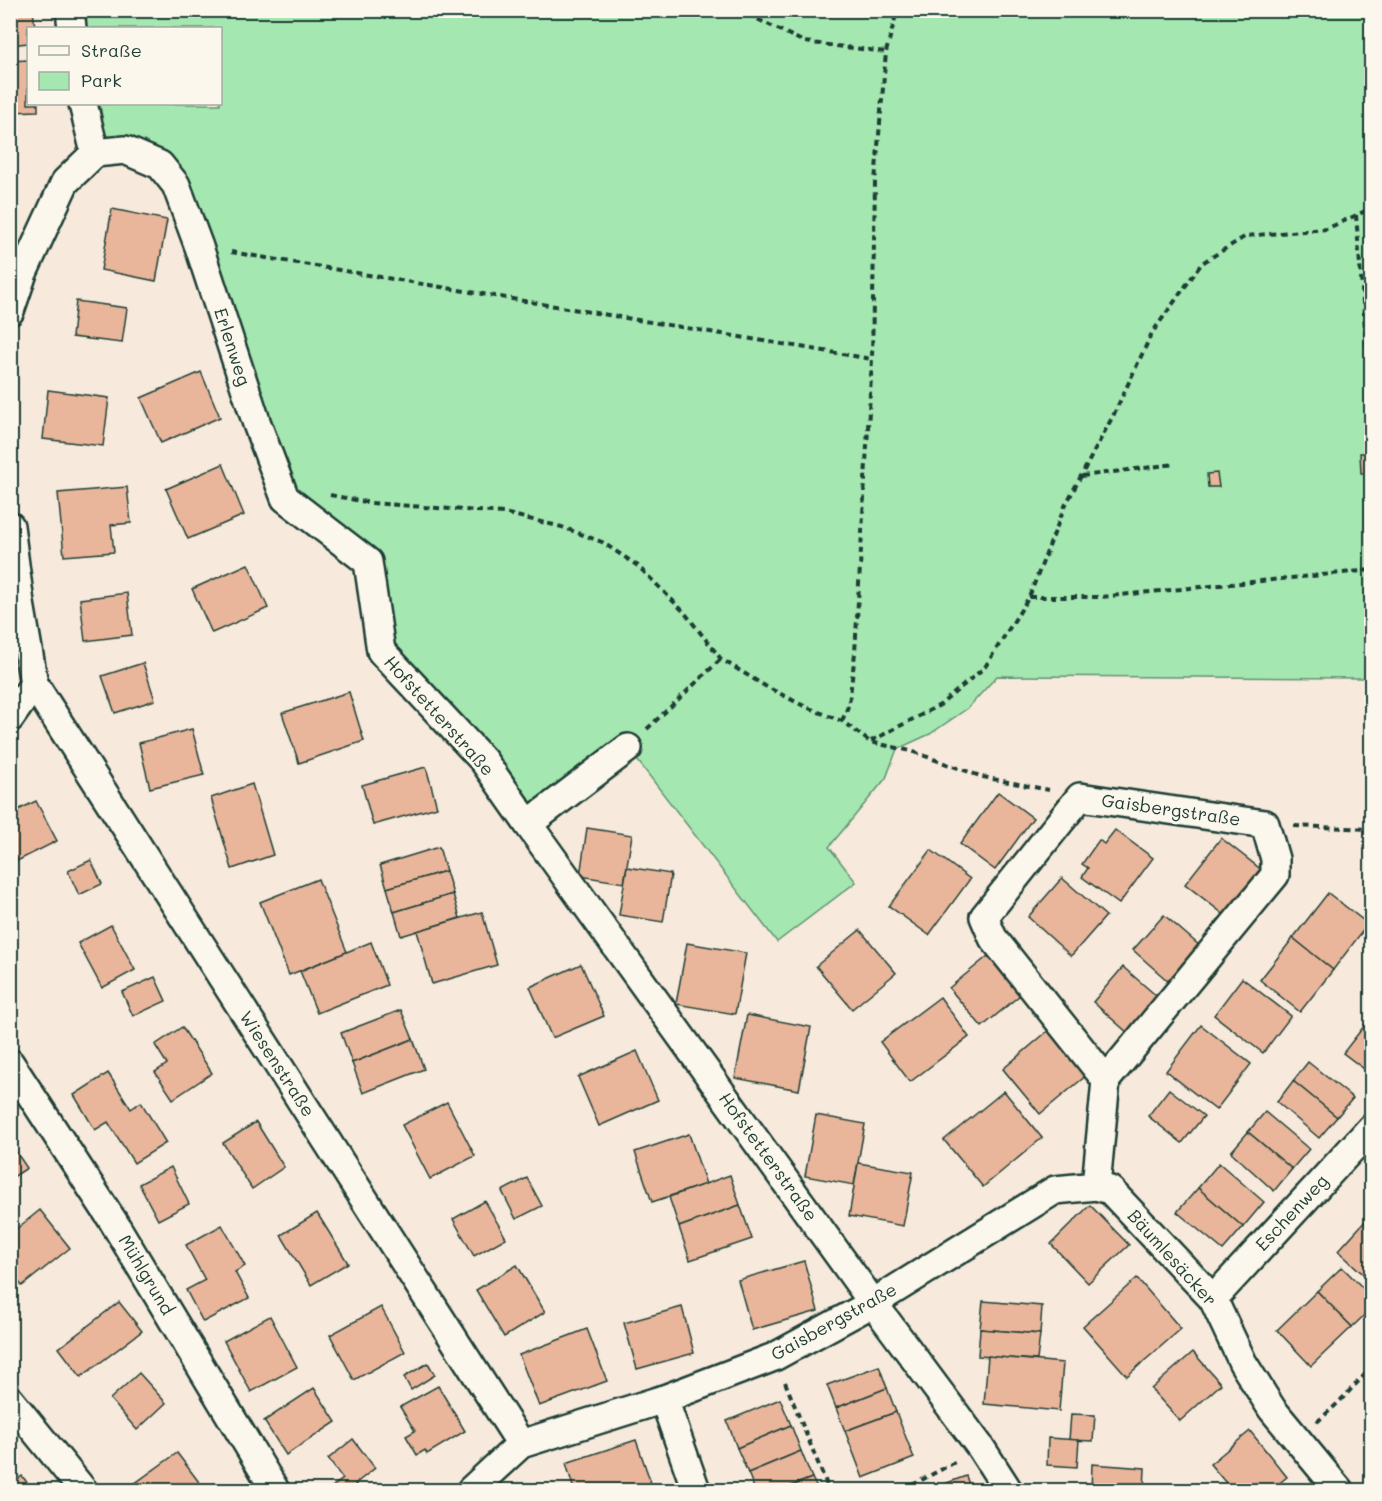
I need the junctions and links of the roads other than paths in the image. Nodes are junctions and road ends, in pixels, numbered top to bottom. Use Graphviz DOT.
graph roads {
  1 [pos="70,10"];
  2 [pos="72,27"];
  3 [pos="83,105"];
  4 [pos="95,153"];
  5 [pos="10,311"];
  6 [pos="10,526"];
  7 [pos="368,562"];
  8 [pos="34,684"];
  9 [pos="10,718"];
  10 [pos="628,748"];
  11 [pos="528,824"];
  12 [pos="10,1063"];
  13 [pos="1106,1080"];
  14 [pos="1371,1127"];
  15 [pos="1096,1186"];
  16 [pos="1213,1299"];
  17 [pos="873,1303"];
  18 [pos="664,1399"];
  19 [pos="10,1400"];
  20 [pos="521,1444"];
  21 [pos="83,1491"];
  22 [pos="275,1491"];
  23 [pos="471,1491"];
  24 [pos="696,1491"];
  25 [pos="1008,1491"];
  26 [pos="1338,1491"];
  1 -- 2 [label="street"];
  3 -- 4 [label="street"];
  4 -- 5 [label="street"];
  4 -- 7 [label="street, Erlenweg"];
  6 -- 8 [label="street"];
  7 -- 11 [label="street, Hofstetterstraße"];
  8 -- 9 [label="street"];
  8 -- 20 [label="street, Wiesenstraße"];
  10 -- 11 [label="street"];
  11 -- 17 [label="street, Hofstetterstraße"];
  12 -- 22 [label="street, Mühlgrund"];
  13 -- 13 [label="street, Gaisbergstraße"];
  13 -- 15 [label="street"];
  14 -- 16 [label="street, Eschenweg"];
  15 -- 16 [label="street, Bäumlesäcker"];
  15 -- 17 [label="street, Gaisbergstraße"];
  16 -- 26 [label="street, Bäumlesäcker"];
  17 -- 18 [label="street, Gaisbergstraße"];
  17 -- 25 [label="street, Hofstetterstraße"];
  18 -- 20 [label="street, Gaisbergstraße"];
  18 -- 24 [label="street"];
  19 -- 21 [label="street"];
  20 -- 23 [label="street, Gaisbergstraße"];
}
